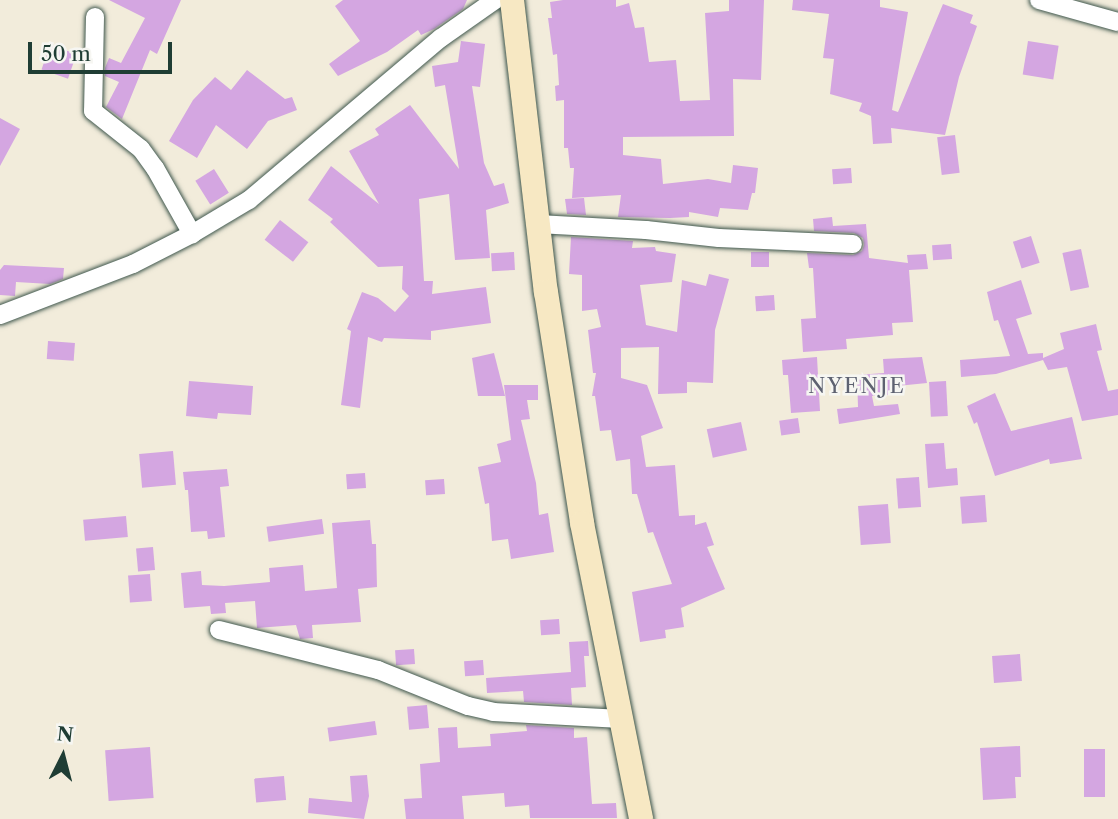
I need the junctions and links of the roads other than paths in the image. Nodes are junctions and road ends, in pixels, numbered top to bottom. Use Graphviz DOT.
graph roads {
  1 [pos="495,0"];
  2 [pos="512,0"];
  3 [pos="1039,0"];
  4 [pos="95,17"];
  5 [pos="1118,22"];
  6 [pos="538,225"];
  7 [pos="192,234"];
  8 [pos="853,244"];
  9 [pos="0,315"];
  10 [pos="219,630"];
  11 [pos="621,719"];
  12 [pos="641,819"];
  1 -- 7 [label="street"];
  2 -- 6 [label="street"];
  3 -- 5 [label="street"];
  4 -- 7 [label="street"];
  6 -- 8 [label="street"];
  6 -- 11 [label="street"];
  7 -- 9 [label="street"];
  10 -- 11 [label="street"];
  11 -- 12 [label="street"];
}
